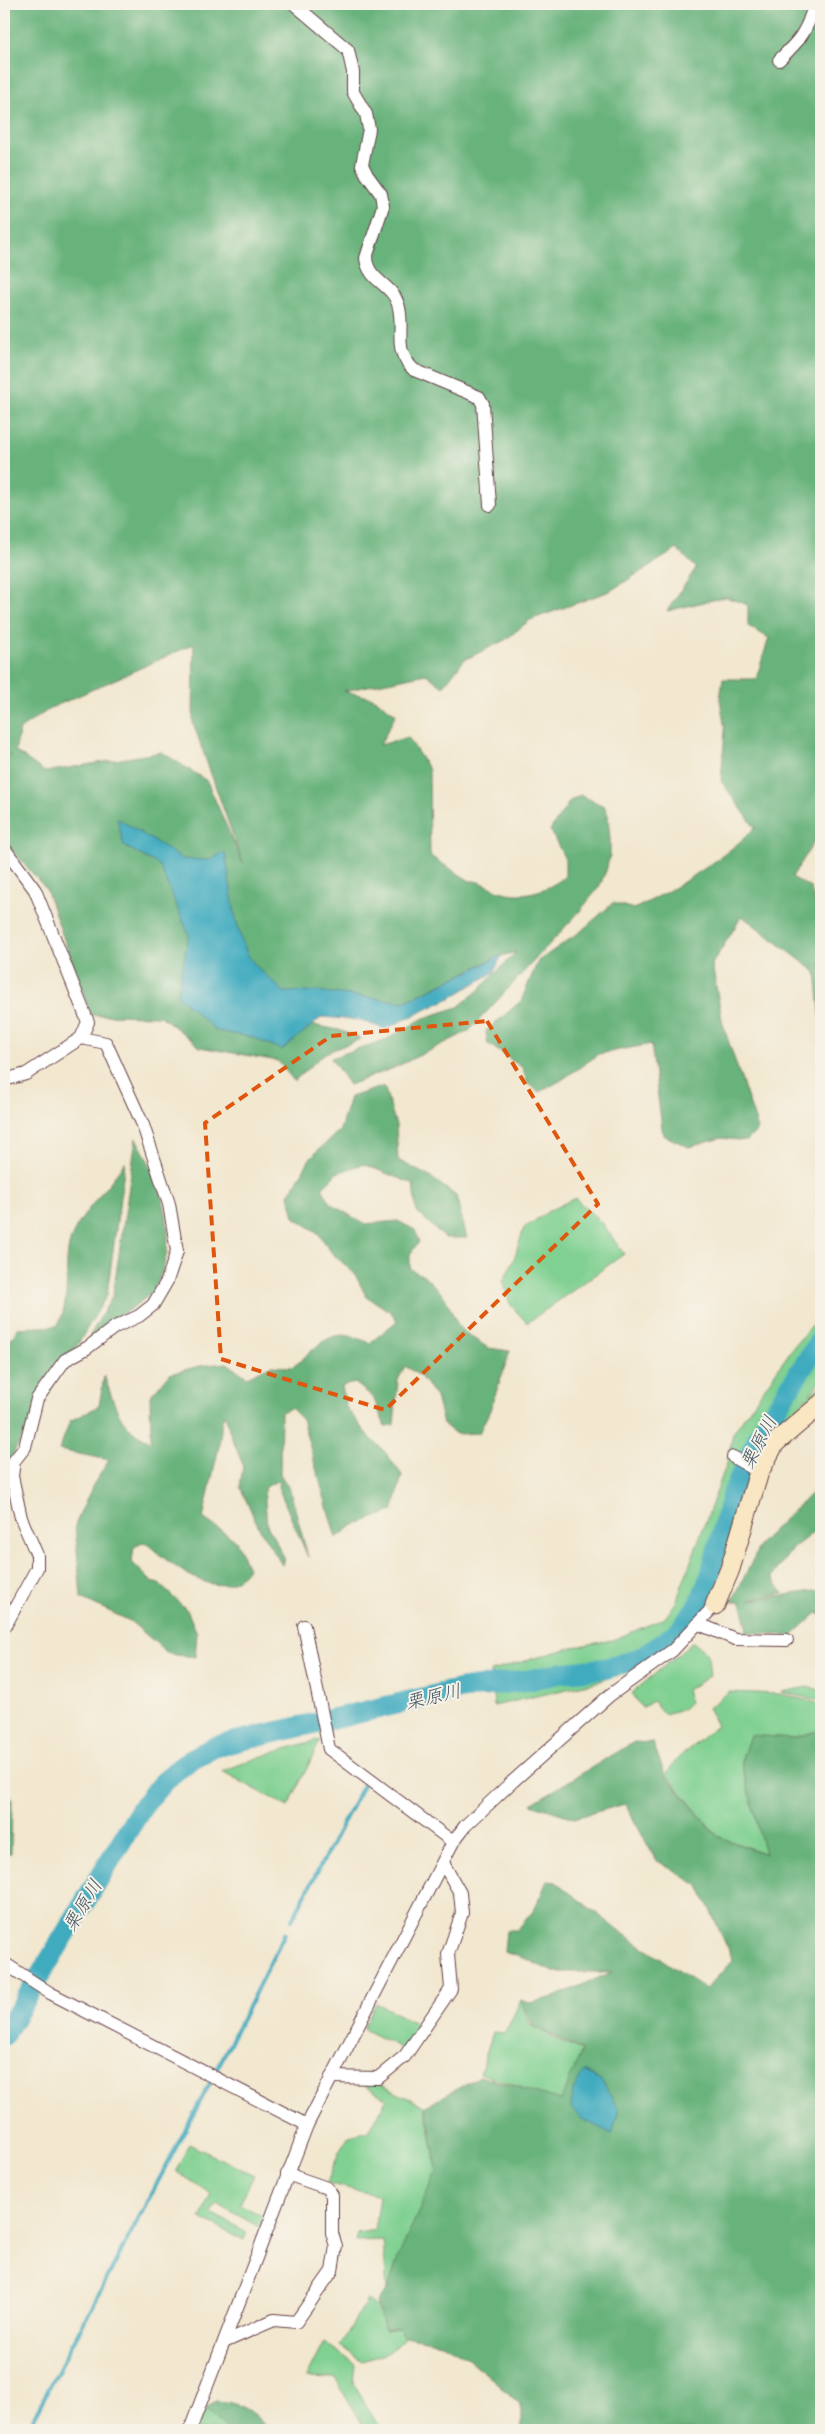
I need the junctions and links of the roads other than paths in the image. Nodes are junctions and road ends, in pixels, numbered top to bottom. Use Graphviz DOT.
graph roads {
  1 [pos="294,4"];
  2 [pos="821,11"];
  3 [pos="780,60"];
  4 [pos="490,505"];
  5 [pos="4,848"];
  6 [pos="81,1038"];
  7 [pos="4,1080"];
  8 [pos="821,1404"];
  9 [pos="733,1457"];
  10 [pos="755,1469"];
  11 [pos="715,1605"];
  12 [pos="699,1624"];
  13 [pos="304,1626"];
  14 [pos="4,1628"];
  15 [pos="787,1640"];
  16 [pos="453,1842"];
  17 [pos="443,1863"];
  18 [pos="4,1963"];
  19 [pos="331,2077"];
  20 [pos="307,2125"];
  21 [pos="287,2174"];
  22 [pos="224,2342"];
  23 [pos="190,2430"];
  1 -- 4 [label="street"];
  2 -- 3 [label="street"];
  5 -- 6 [label="street"];
  6 -- 7 [label="street"];
  6 -- 14 [label="street"];
  8 -- 10 [label="street"];
  9 -- 10 [label="street"];
  10 -- 11 [label="street"];
  11 -- 12 [label="street"];
  12 -- 15 [label="street"];
  12 -- 16 [label="street"];
  13 -- 16 [label="street"];
  16 -- 17 [label="street"];
  17 -- 19 [label="street"];
  17 -- 19 [label="street"];
  18 -- 20 [label="street"];
  19 -- 20 [label="street"];
  20 -- 21 [label="street"];
  21 -- 22 [label="street"];
  21 -- 22 [label="street"];
  22 -- 23 [label="street"];
}
